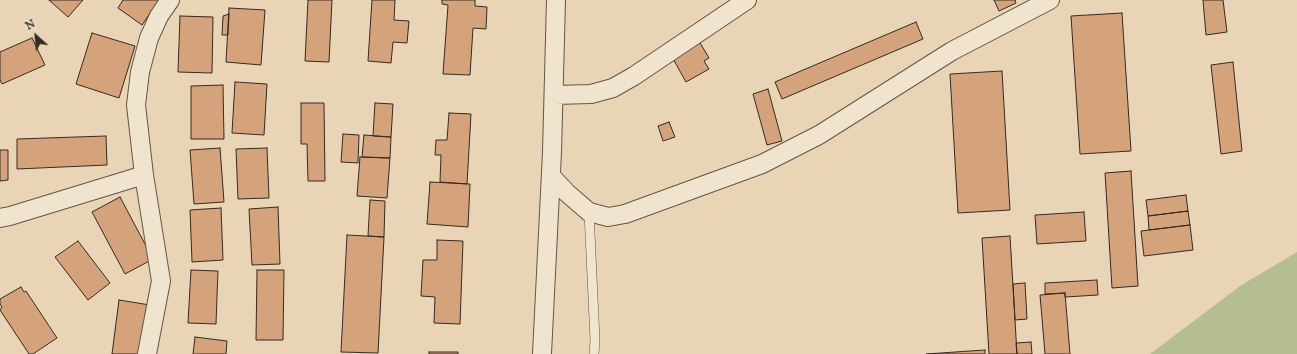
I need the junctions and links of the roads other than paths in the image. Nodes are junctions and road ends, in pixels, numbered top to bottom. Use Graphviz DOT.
graph roads {
  1 [pos="170,0"];
  2 [pos="556,0"];
  3 [pos="747,0"];
  4 [pos="1050,0"];
  5 [pos="554,95"];
  6 [pos="144,175"];
  7 [pos="551,176"];
  8 [pos="589,212"];
  9 [pos="0,218"];
  10 [pos="146,354"];
  11 [pos="542,354"];
  12 [pos="594,354"];
  1 -- 6 [label="street"];
  2 -- 5 [label="street"];
  3 -- 5 [label="street"];
  4 -- 8 [label="street"];
  5 -- 7 [label="street"];
  6 -- 9 [label="street"];
  6 -- 10 [label="street"];
  7 -- 8 [label="street"];
  7 -- 11 [label="street"];
  8 -- 12 [label="lane"];
}
